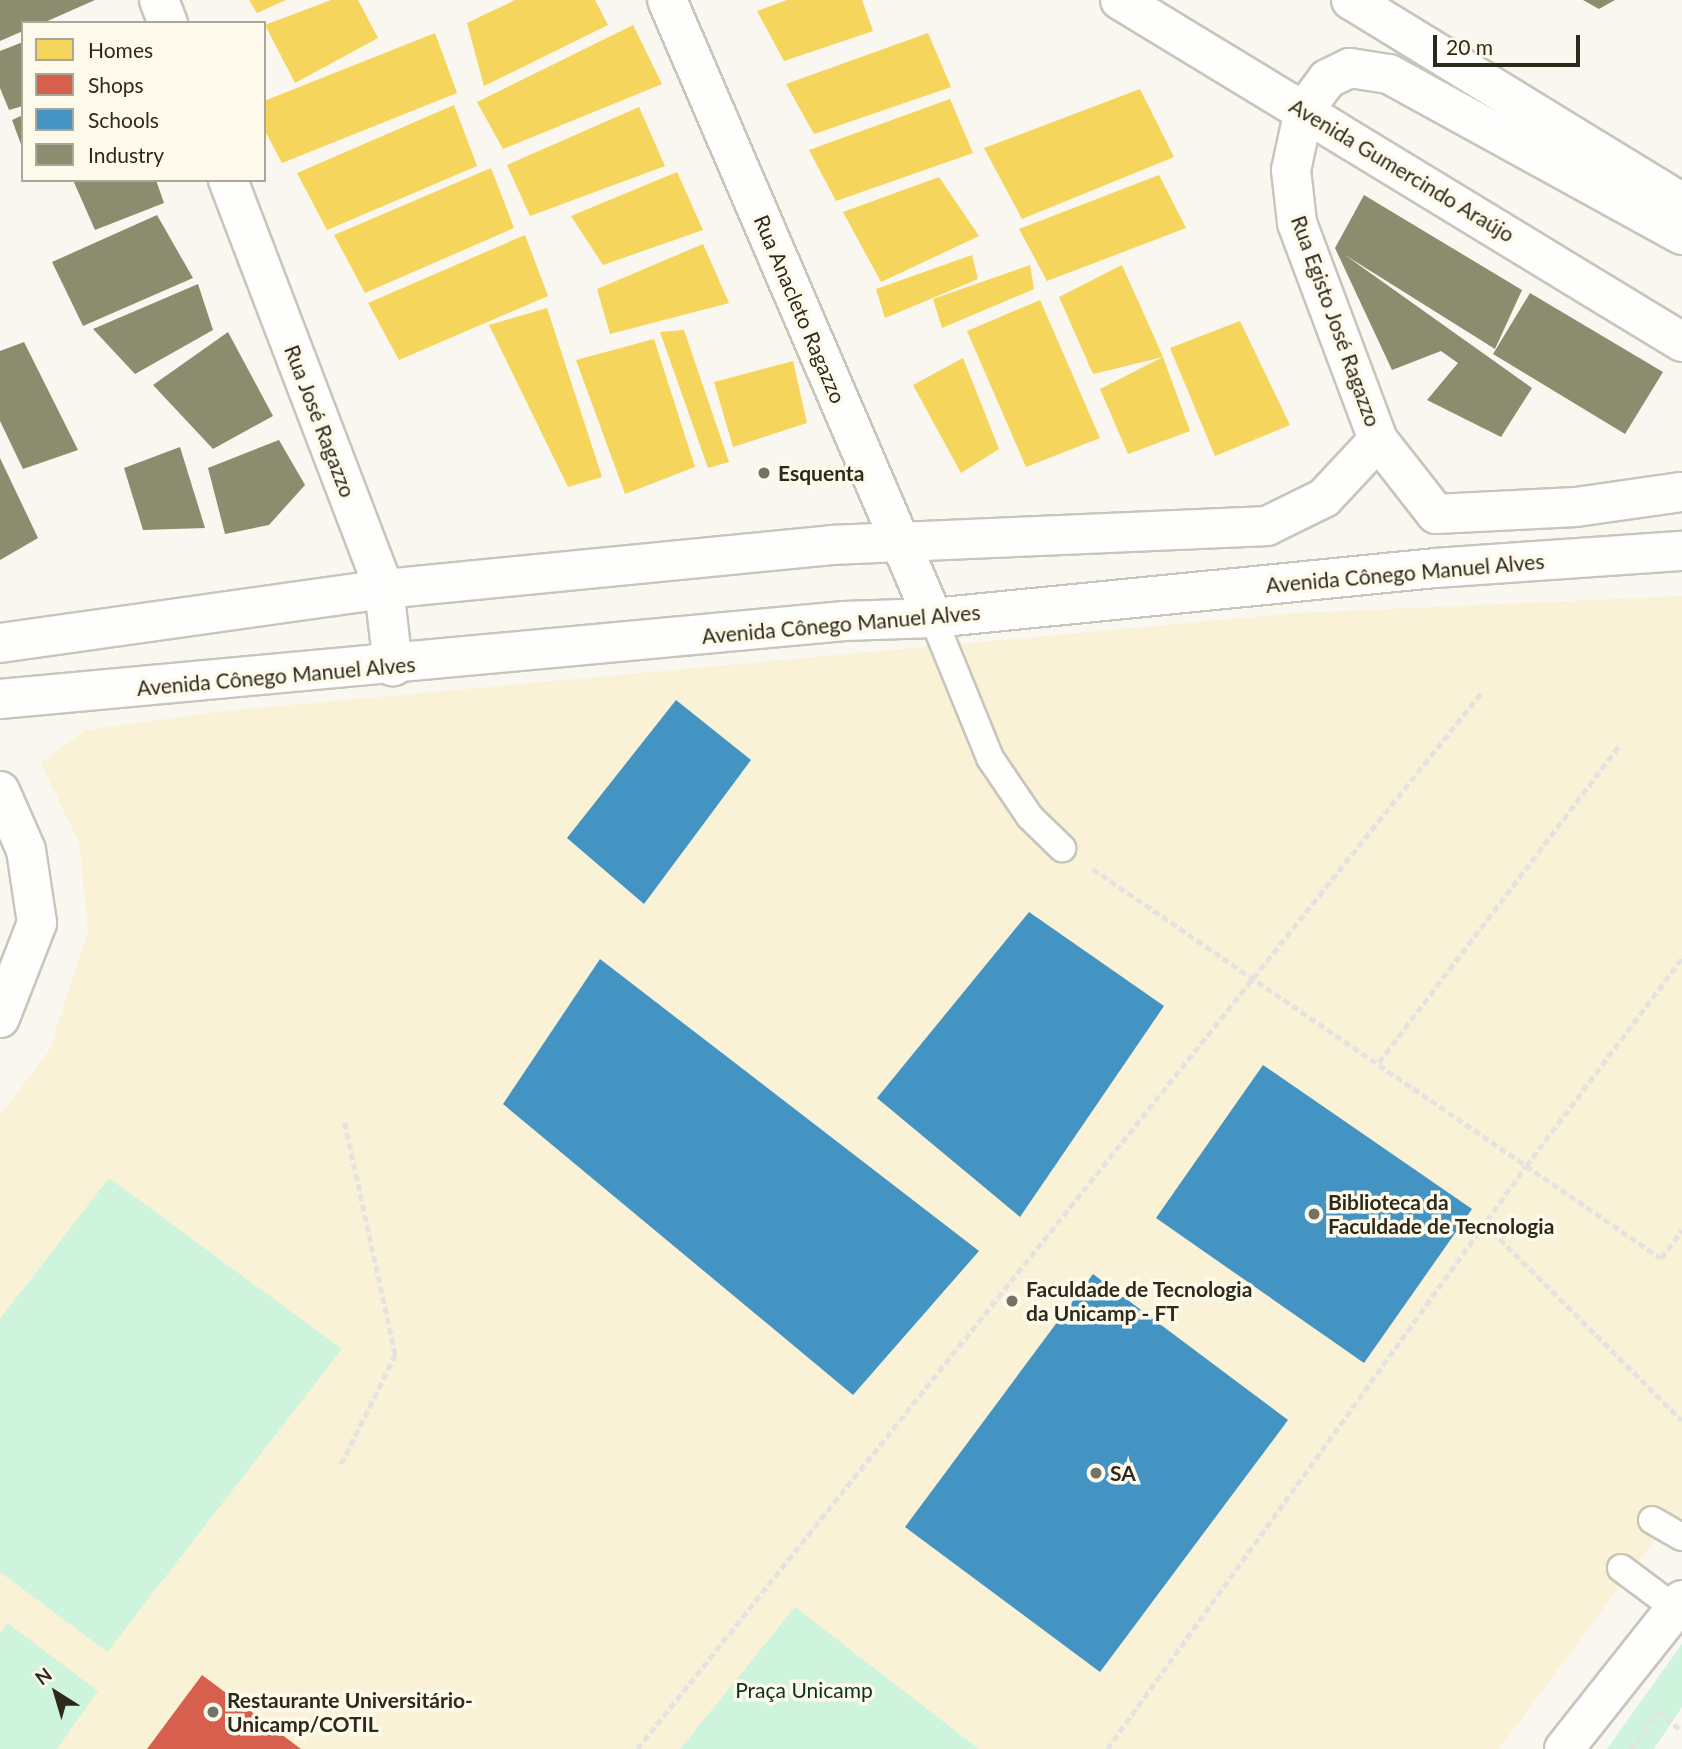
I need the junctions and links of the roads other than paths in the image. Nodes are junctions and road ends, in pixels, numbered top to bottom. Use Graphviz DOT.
graph roads {
  1 [pos="159,0"];
  2 [pos="667,0"];
  3 [pos="1120,0"];
  4 [pos="1351,0"];
  5 [pos="166,21"];
  6 [pos="1304,110"];
  7 [pos="229,182"];
  8 [pos="1682,203"];
  9 [pos="1682,235"];
  10 [pos="1682,342"];
  11 [pos="1378,440"];
  12 [pos="1682,492"];
  13 [pos="1436,514"];
  14 [pos="905,544"];
  15 [pos="1682,551"];
  16 [pos="1436,568"];
  17 [pos="384,589"];
  18 [pos="933,618"];
  19 [pos="0,643"];
  20 [pos="393,666"];
  21 [pos="0,699"];
  22 [pos="0,791"];
  23 [pos="1062,848"];
  24 [pos="0,1018"];
  25 [pos="1652,1520"];
  26 [pos="1682,1538"];
  27 [pos="1621,1568"];
  28 [pos="1679,1604"];
  29 [pos="1564,1749"];
  1 -- 5 [label="main road"];
  2 -- 14 [label="main road, Rua Anacleto Ragazzo"];
  3 -- 6 [label="main road, Avenida Gumercindo Araújo"];
  4 -- 8 [label="main road"];
  6 -- 9 [label="main road"];
  6 -- 10 [label="main road, Avenida Gumercindo Araújo"];
  6 -- 11 [label="main road, Rua Egisto José Ragazzo"];
  7 -- 17 [label="main road, Rua José Ragazzo"];
  11 -- 13 [label="main road, Rua Egisto José Ragazzo"];
  11 -- 14 [label="main road"];
  12 -- 13 [label="main road"];
  13 -- 16 [label="main road"];
  14 -- 17 [label="main road"];
  14 -- 18 [label="main road, Rua Anacleto Ragazzo"];
  15 -- 16 [label="main road, Avenida Cônego Manuel Alves"];
  16 -- 18 [label="main road, Avenida Cônego Manuel Alves"];
  17 -- 19 [label="main road"];
  17 -- 20 [label="main road, Rua José Ragazzo"];
  18 -- 20 [label="main road, Avenida Cônego Manuel Alves"];
  18 -- 23 [label="lane"];
  20 -- 21 [label="main road, Avenida Cônego Manuel Alves"];
  22 -- 24 [label="main road"];
  25 -- 26 [label="lane"];
  27 -- 28 [label="lane"];
  28 -- 29 [label="main road"];
}
